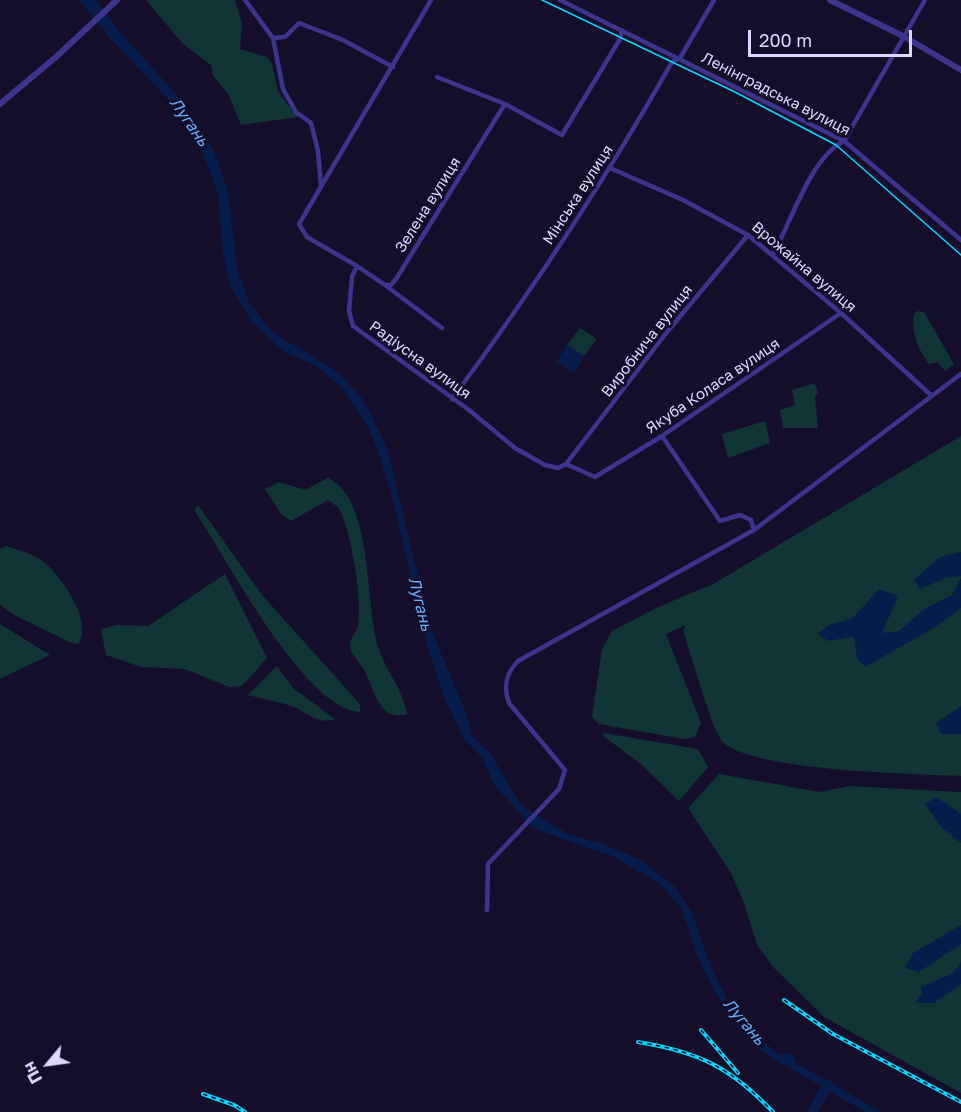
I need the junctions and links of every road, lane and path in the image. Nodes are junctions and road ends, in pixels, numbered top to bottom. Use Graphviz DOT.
graph roads {
  1 [pos="245,0"];
  2 [pos="431,0"];
  3 [pos="560,0"];
  4 [pos="714,0"];
  5 [pos="830,0"];
  6 [pos="925,0"];
  7 [pos="115,2"];
  8 [pos="622,30"];
  9 [pos="903,36"];
  10 [pos="273,38"];
  11 [pos="680,58"];
  12 [pos="393,67"];
  13 [pos="961,70"];
  14 [pos="437,77"];
  15 [pos="0,104"];
  16 [pos="505,104"];
  17 [pos="844,141"];
  18 [pos="610,168"];
  19 [pos="321,185"];
  20 [pos="748,235"];
  21 [pos="961,240"];
  22 [pos="773,254"];
  23 [pos="357,266"];
  24 [pos="385,285"];
  25 [pos="842,313"];
  26 [pos="442,328"];
  27 [pos="961,374"];
  28 [pos="932,396"];
  29 [pos="452,399"];
  30 [pos="662,436"];
  31 [pos="566,464"];
  32 [pos="596,477"];
  33 [pos="754,531"];
  34 [pos="487,910"];
  1 -- 10 [label="street"];
  2 -- 12 [label="street"];
  3 -- 8 [label="street, Ленінградська вулиця"];
  4 -- 11 [label="street, Мінська вулиця"];
  5 -- 9 [label="street"];
  6 -- 9 [label="street"];
  7 -- 15 [label="street"];
  8 -- 11 [label="street, Ленінградська вулиця"];
  8 -- 16 [label="street"];
  9 -- 13 [label="street"];
  9 -- 17 [label="street"];
  10 -- 12 [label="street"];
  10 -- 19 [label="street"];
  11 -- 17 [label="street, Ленінградська вулиця"];
  11 -- 18 [label="street, Мінська вулиця"];
  12 -- 19 [label="street"];
  14 -- 16 [label="street"];
  16 -- 24 [label="street, Зелена вулиця"];
  17 -- 21 [label="street, Ленінградська вулиця"];
  17 -- 22 [label="street"];
  18 -- 20 [label="street, Врожайна вулиця"];
  18 -- 29 [label="street, Мінська вулиця"];
  19 -- 23 [label="street"];
  20 -- 22 [label="street, Врожайна вулиця"];
  20 -- 31 [label="street, Виробнича вулиця"];
  22 -- 25 [label="street, Врожайна вулиця"];
  23 -- 24 [label="street"];
  23 -- 29 [label="street, Радіусна вулиця"];
  24 -- 26 [label="street"];
  25 -- 28 [label="street, Врожайна вулиця"];
  25 -- 30 [label="street, Якуба Коласа вулиця"];
  27 -- 28 [label="street"];
  28 -- 33 [label="street"];
  29 -- 31 [label="street, Радіусна вулиця"];
  30 -- 32 [label="street, Якуба Коласа вулиця"];
  30 -- 33 [label="street"];
  31 -- 32 [label="street, Радіусна вулиця"];
  33 -- 34 [label="street"];
}
